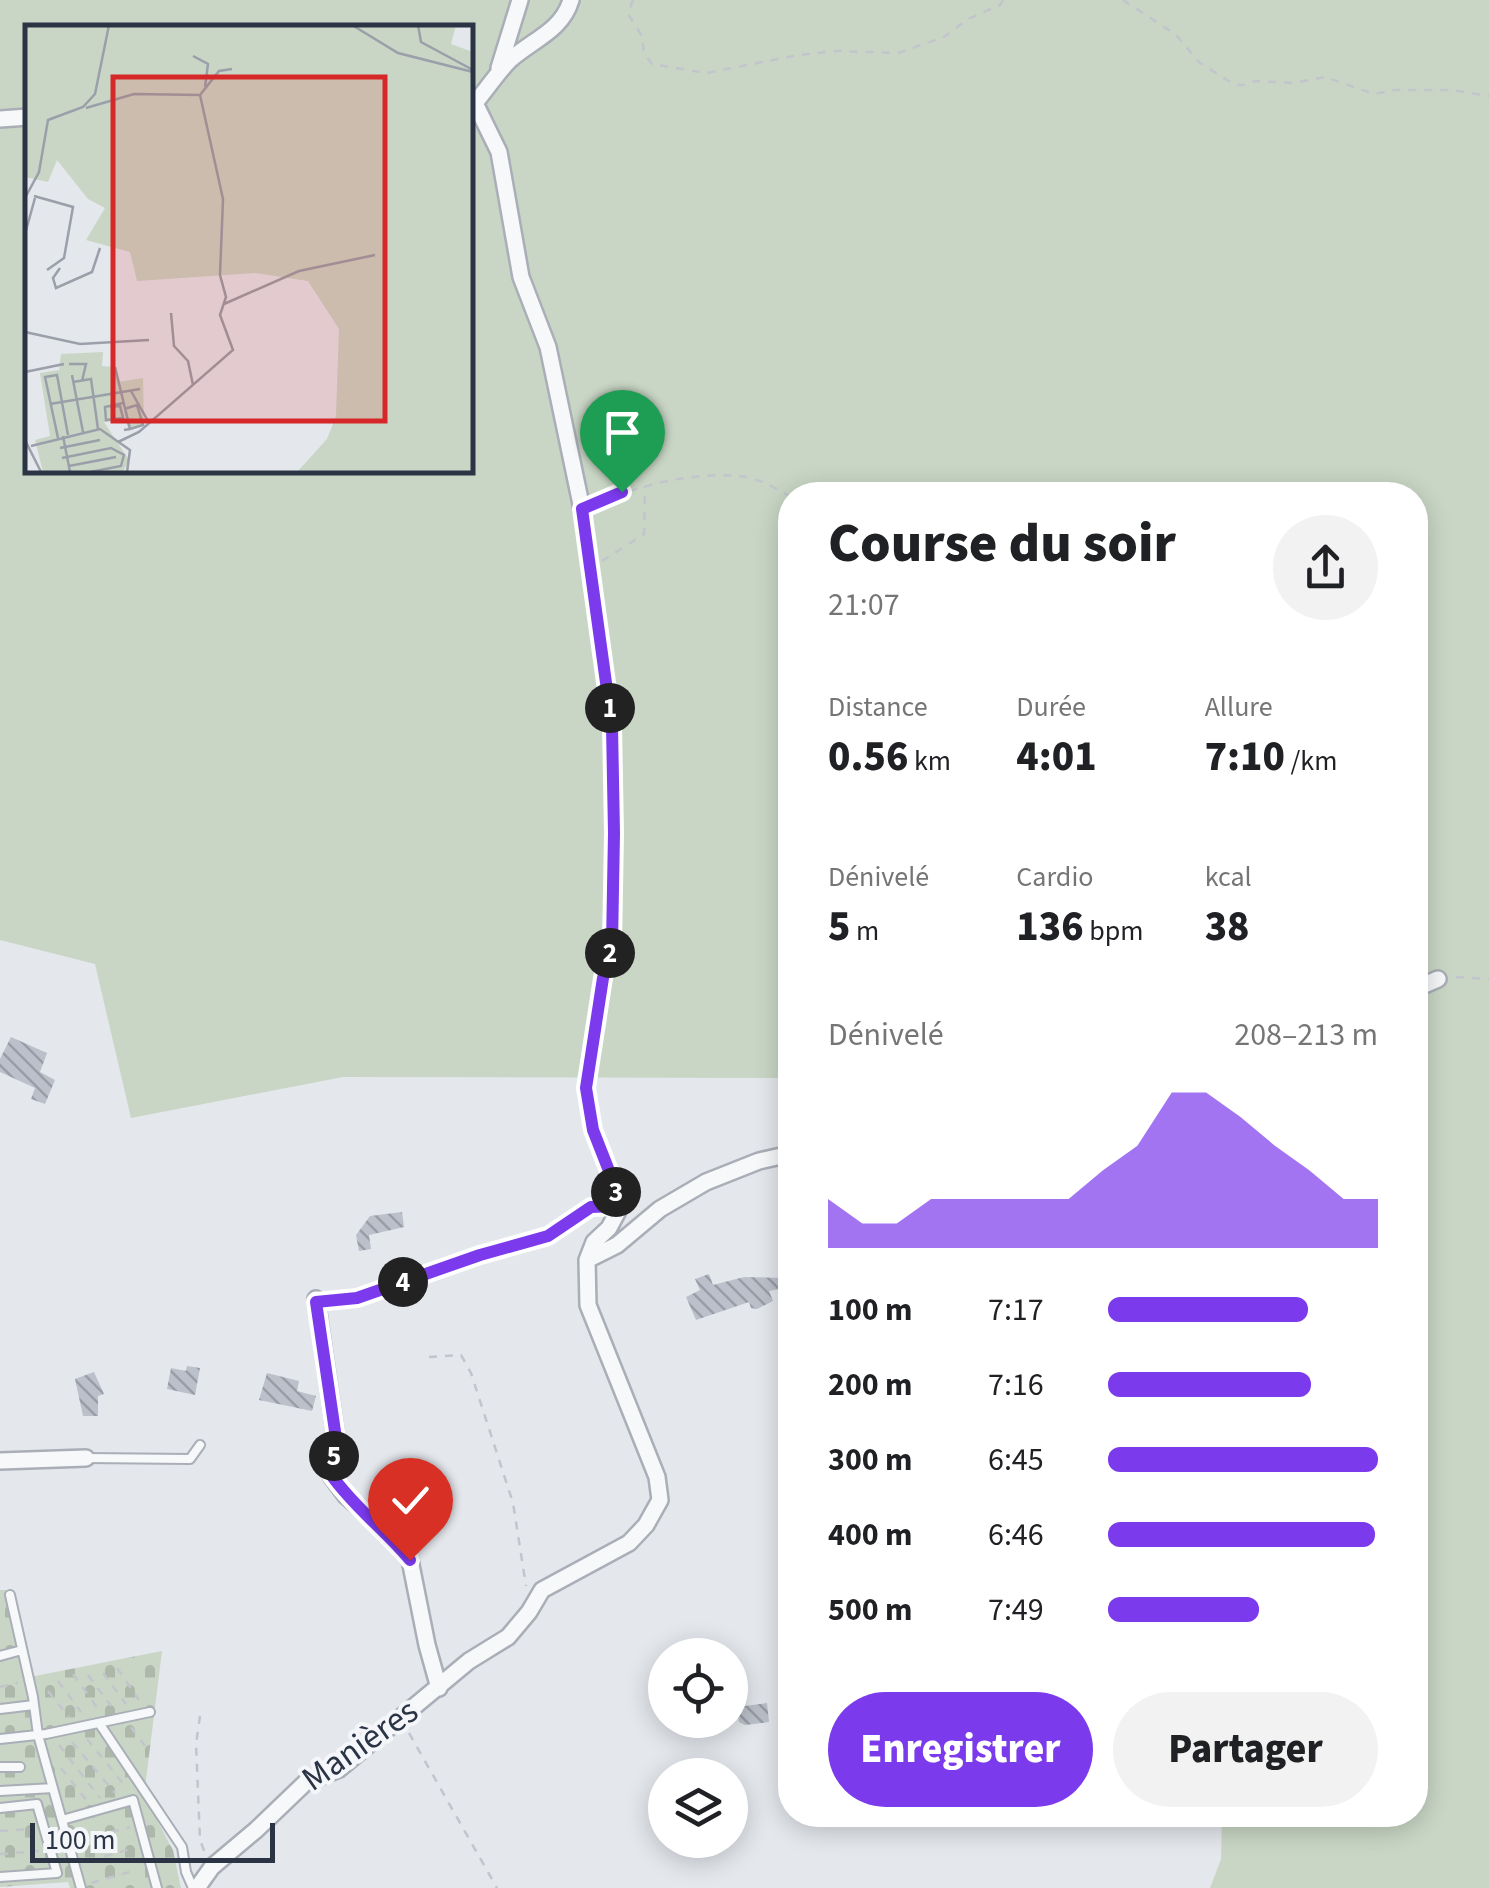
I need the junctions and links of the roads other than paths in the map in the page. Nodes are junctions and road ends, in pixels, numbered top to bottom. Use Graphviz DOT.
graph roads {
  1 [pos="520,0"];
  2 [pos="571,0"];
  3 [pos="501,72"];
  4 [pos="473,104"];
  5 [pos="25,118"];
  6 [pos="0,119"];
  7 [pos="582,509"];
  8 [pos="1438,979"];
  9 [pos="1428,983"];
  10 [pos="778,1156"];
  11 [pos="618,1204"];
  12 [pos="587,1260"];
  13 [pos="316,1301"];
  14 [pos="200,1445"];
  15 [pos="86,1458"];
  16 [pos="0,1461"];
  17 [pos="10,1594"];
  18 [pos="22,1650"];
  19 [pos="0,1656"];
  20 [pos="439,1688"];
  21 [pos="34,1705"];
  22 [pos="0,1708"];
  23 [pos="149,1712"];
  24 [pos="99,1723"];
  25 [pos="38,1735"];
  26 [pos="0,1739"];
  27 [pos="0,1767"];
  28 [pos="20,1767"];
  29 [pos="53,1788"];
  30 [pos="0,1792"];
  31 [pos="0,1808"];
  32 [pos="62,1820"];
  33 [pos="0,1878"];
  34 [pos="80,1887"];
  35 [pos="157,1888"];
  36 [pos="195,1888"];
  1 -- 3 [label="street"];
  2 -- 3 [label="street"];
  3 -- 4 [label="street"];
  4 -- 7 [label="street"];
  5 -- 6 [label="street"];
  7 -- 11 [label="lane"];
  8 -- 9 [label="street"];
  10 -- 12 [label="street"];
  11 -- 12 [label="street"];
  12 -- 20 [label="street, Manières"];
  13 -- 20 [label="street"];
  14 -- 15 [label="lane"];
  15 -- 16 [label="street"];
  17 -- 18 [label="lane"];
  18 -- 19 [label="lane"];
  18 -- 21 [label="lane"];
  20 -- 36 [label="street, Manières"];
  21 -- 22 [label="lane"];
  21 -- 25 [label="lane"];
  23 -- 24 [label="lane"];
  24 -- 25 [label="lane"];
  24 -- 36 [label="lane"];
  25 -- 26 [label="lane"];
  25 -- 29 [label="lane"];
  27 -- 28 [label="lane"];
  29 -- 30 [label="lane"];
  29 -- 32 [label="lane"];
  31 -- 33 [label="lane"];
  32 -- 34 [label="lane"];
  32 -- 35 [label="lane"];
}
